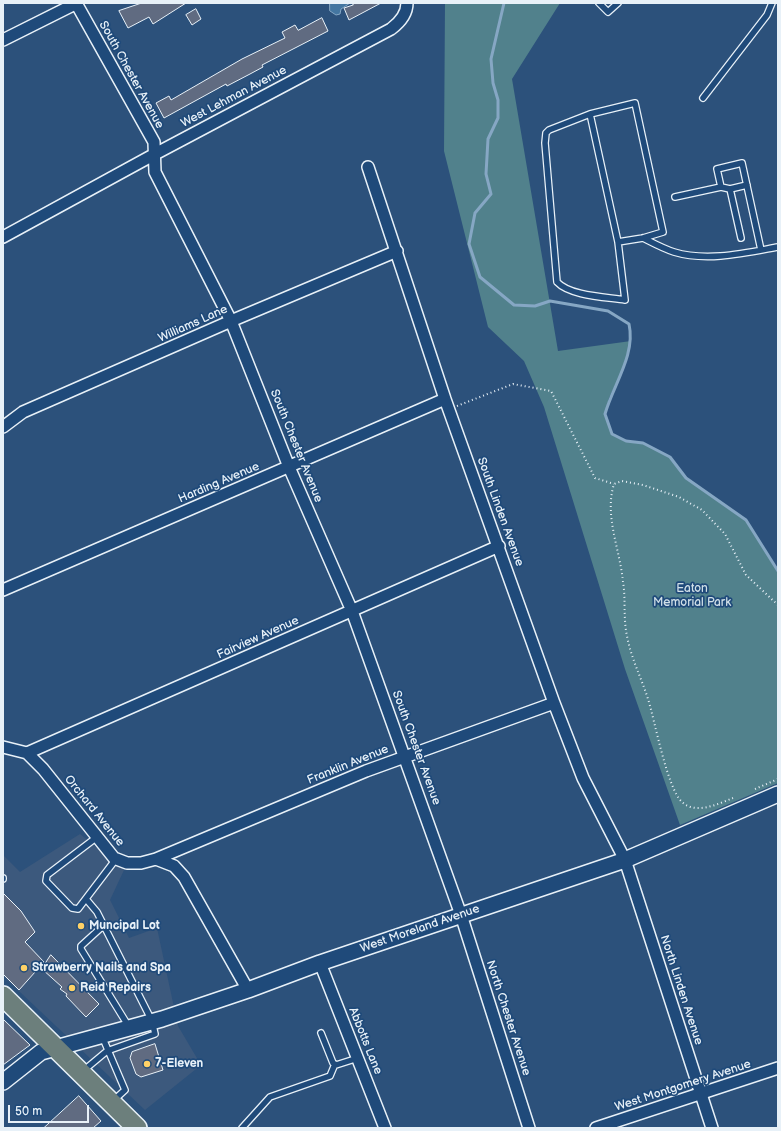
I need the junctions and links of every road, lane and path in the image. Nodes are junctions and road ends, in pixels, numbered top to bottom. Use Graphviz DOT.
graph roads {
  1 [pos="76,3"];
  2 [pos="407,3"];
  3 [pos="599,3"];
  4 [pos="618,3"];
  5 [pos="772,3"];
  6 [pos="3,40"];
  7 [pos="703,98"];
  8 [pos="590,114"];
  9 [pos="155,154"];
  10 [pos="368,167"];
  11 [pos="747,185"];
  12 [pos="721,187"];
  13 [pos="730,189"];
  14 [pos="675,197"];
  15 [pos="3,237"];
  16 [pos="644,238"];
  17 [pos="741,238"];
  18 [pos="618,242"];
  19 [pos="778,247"];
  20 [pos="761,250"];
  21 [pos="397,251"];
  22 [pos="231,321"];
  23 [pos="447,404"];
  24 [pos="3,427"];
  25 [pos="289,467"];
  26 [pos="614,484"];
  27 [pos="499,546"];
  28 [pos="3,590"];
  29 [pos="778,605"];
  30 [pos="352,611"];
  31 [pos="554,703"];
  32 [pos="3,747"];
  33 [pos="27,753"];
  34 [pos="406,756"];
  35 [pos="778,779"];
  36 [pos="753,790"];
  37 [pos="778,794"];
  38 [pos="734,798"];
  39 [pos="97,837"];
  40 [pos="116,859"];
  41 [pos="156,859"];
  42 [pos="625,860"];
  43 [pos="86,899"];
  44 [pos="461,915"];
  45 [pos="104,925"];
  46 [pos="320,963"];
  47 [pos="248,990"];
  48 [pos="3,996"];
  49 [pos="152,1021"];
  50 [pos="130,1028"];
  51 [pos="321,1033"];
  52 [pos="101,1036"];
  53 [pos="56,1048"];
  54 [pos="106,1051"];
  55 [pos="358,1058"];
  56 [pos="334,1064"];
  57 [pos="778,1068"];
  58 [pos="82,1073"];
  59 [pos="3,1082"];
  60 [pos="701,1094"];
  61 [pos="111,1102"];
  62 [pos="137,1128"];
  63 [pos="242,1128"];
  64 [pos="385,1128"];
  65 [pos="529,1128"];
  66 [pos="596,1128"];
  67 [pos="712,1128"];
  1 -- 6 [label="street"];
  1 -- 9 [label="street, South Chester Avenue"];
  2 -- 9 [label="street, West Lehman Avenue"];
  3 -- 4 [label="lane"];
  5 -- 7 [label="lane"];
  8 -- 16 [label="lane"];
  8 -- 18 [label="lane"];
  8 -- 18 [label="lane"];
  9 -- 15 [label="street, West Lehman Avenue"];
  9 -- 22 [label="street, South Chester Avenue"];
  10 -- 21 [label="street, South Linden Avenue"];
  11 -- 12 [label="lane"];
  11 -- 13 [label="lane"];
  11 -- 20 [label="lane"];
  12 -- 13 [label="lane"];
  12 -- 14 [label="lane"];
  13 -- 17 [label="lane"];
  16 -- 18 [label="lane"];
  16 -- 20 [label="lane"];
  19 -- 20 [label="lane"];
  21 -- 22 [label="street, Williams Lane"];
  21 -- 23 [label="street, South Linden Avenue"];
  22 -- 24 [label="street, Williams Lane"];
  22 -- 25 [label="street, South Chester Avenue"];
  23 -- 25 [label="street, Harding Avenue"];
  23 -- 26 [label="path"];
  23 -- 27 [label="street, South Linden Avenue"];
  25 -- 28 [label="street, Harding Avenue"];
  25 -- 30 [label="street, South Chester Avenue"];
  26 -- 29 [label="path"];
  26 -- 38 [label="path"];
  27 -- 30 [label="street, Fairview Avenue"];
  27 -- 31 [label="street, South Linden Avenue"];
  30 -- 33 [label="street, Fairview Avenue"];
  30 -- 34 [label="street, South Chester Avenue"];
  31 -- 34 [label="street, Franklin Avenue"];
  31 -- 42 [label="street, South Linden Avenue"];
  32 -- 33 [label="street"];
  33 -- 39 [label="street, Orchard Avenue"];
  34 -- 41 [label="street, Franklin Avenue"];
  34 -- 44 [label="street, South Chester Avenue"];
  35 -- 36 [label="path"];
  37 -- 42 [label="street, West Moreland Avenue"];
  39 -- 40 [label="street, Orchard Avenue"];
  39 -- 43 [label="lane"];
  40 -- 41 [label="street, Orchard Avenue"];
  40 -- 43 [label="lane"];
  41 -- 47 [label="street"];
  42 -- 44 [label="street, West Moreland Avenue"];
  42 -- 60 [label="street, North Linden Avenue"];
  43 -- 45 [label="lane"];
  44 -- 46 [label="street, West Moreland Avenue"];
  44 -- 65 [label="street, North Chester Avenue"];
  45 -- 49 [label="lane"];
  45 -- 50 [label="lane"];
  46 -- 47 [label="street, West Moreland Avenue"];
  46 -- 55 [label="street, Abbotts Lane"];
  47 -- 49 [label="street, West Moreland Avenue"];
  48 -- 53 [label="highway"];
  49 -- 50 [label="street, West Moreland Avenue"];
  49 -- 54 [label="lane"];
  50 -- 52 [label="street, West Moreland Avenue"];
  51 -- 56 [label="lane"];
  52 -- 53 [label="street, West Moreland Avenue"];
  52 -- 54 [label="lane"];
  53 -- 58 [label="highway"];
  53 -- 59 [label="street, West Moreland Avenue"];
  54 -- 58 [label="lane"];
  54 -- 61 [label="lane"];
  55 -- 56 [label="lane"];
  55 -- 64 [label="street, Abbotts Lane"];
  56 -- 63 [label="lane"];
  57 -- 60 [label="street, West Montgomery Avenue"];
  58 -- 61 [label="highway"];
  60 -- 66 [label="street, West Montgomery Avenue"];
  60 -- 67 [label="street, North Linden Avenue"];
  61 -- 62 [label="highway"];
}
